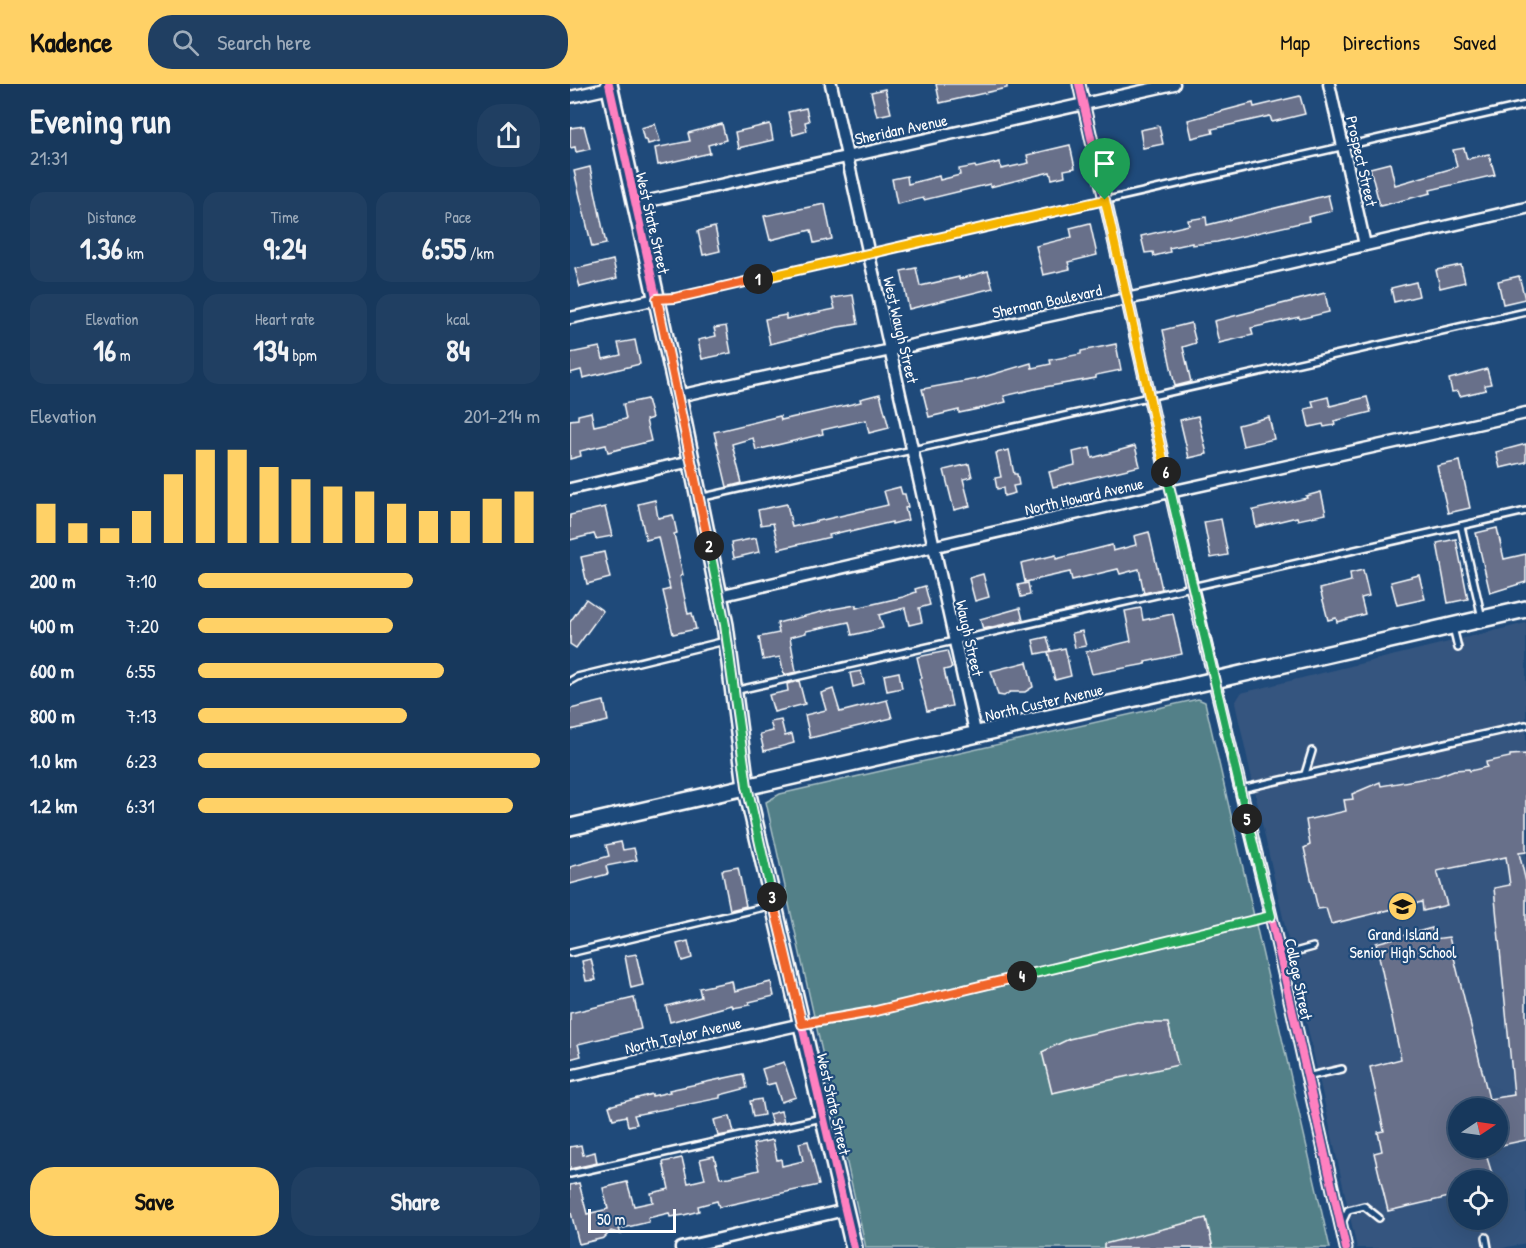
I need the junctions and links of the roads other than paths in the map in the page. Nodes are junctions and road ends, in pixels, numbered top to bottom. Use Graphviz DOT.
graph roads {
  1 [pos="831,84"];
  2 [pos="1079,84"];
  3 [pos="1174,84"];
  4 [pos="1329,84"];
  5 [pos="609,86"];
  6 [pos="570,97"];
  7 [pos="1084,105"];
  8 [pos="1526,105"];
  9 [pos="1343,147"];
  10 [pos="847,155"];
  11 [pos="1105,200"];
  12 [pos="635,204"];
  13 [pos="1526,207"];
  14 [pos="1365,245"];
  15 [pos="869,254"];
  16 [pos="657,299"];
  17 [pos="1127,299"];
  18 [pos="1526,312"];
  19 [pos="570,318"];
  20 [pos="891,350"];
  21 [pos="678,396"];
  22 [pos="1149,398"];
  23 [pos="1526,413"];
  24 [pos="913,451"];
  25 [pos="691,461"];
  26 [pos="570,489"];
  27 [pos="1170,492"];
  28 [pos="699,498"];
  29 [pos="1526,511"];
  30 [pos="1461,526"];
  31 [pos="934,546"];
  32 [pos="1192,587"];
  33 [pos="719,596"];
  34 [pos="1526,609"];
  35 [pos="1482,619"];
  36 [pos="1453,626"];
  37 [pos="727,641"];
  38 [pos="955,642"];
  39 [pos="1458,648"];
  40 [pos="570,681"];
  41 [pos="1214,681"];
  42 [pos="732,691"];
  43 [pos="1526,725"];
  44 [pos="976,736"];
  45 [pos="1312,751"];
  46 [pos="1305,774"];
  47 [pos="747,786"];
  48 [pos="1239,789"];
  49 [pos="570,827"];
  50 [pos="774,905"];
  51 [pos="1271,916"];
  52 [pos="1314,947"];
  53 [pos="570,953"];
  54 [pos="1280,956"];
  55 [pos="802,1024"];
  56 [pos="1342,1069"];
  57 [pos="570,1076"];
  58 [pos="1306,1077"];
  59 [pos="824,1118"];
  60 [pos="570,1174"];
  61 [pos="845,1210"];
  62 [pos="1379,1218"];
  63 [pos="1341,1225"];
  64 [pos="1486,1237"];
  65 [pos="681,1248"];
  66 [pos="854,1248"];
  67 [pos="1346,1248"];
  68 [pos="1488,1248"];
  1 -- 10 [label="street, West Waugh Street"];
  2 -- 7 [label="street, College Street"];
  3 -- 7 [label="street, Sheridan Avenue"];
  4 -- 9 [label="street, Prospect Street"];
  5 -- 6 [label="street"];
  5 -- 12 [label="street, West State Street"];
  7 -- 10 [label="street, Sheridan Avenue"];
  7 -- 11 [label="street, College Street"];
  8 -- 9 [label="lane"];
  9 -- 11 [label="lane"];
  9 -- 14 [label="street, Prospect Street"];
  10 -- 12 [label="street, Sheridan Avenue"];
  10 -- 15 [label="street, West Waugh Street"];
  11 -- 15 [label="lane"];
  11 -- 17 [label="street, College Street"];
  12 -- 16 [label="street, West State Street"];
  13 -- 14 [label="street, Sherman Boulevard"];
  14 -- 17 [label="street, Sherman Boulevard"];
  15 -- 16 [label="lane"];
  15 -- 20 [label="street, West Waugh Street"];
  16 -- 19 [label="street"];
  16 -- 21 [label="street, West State Street"];
  17 -- 20 [label="street, Sherman Boulevard"];
  17 -- 22 [label="street, College Street"];
  18 -- 22 [label="lane"];
  20 -- 21 [label="street, Sherman Boulevard"];
  20 -- 24 [label="street, West Waugh Street"];
  21 -- 25 [label="street, West State Street"];
  22 -- 24 [label="lane"];
  22 -- 27 [label="street, College Street"];
  23 -- 27 [label="street, North Howard Avenue"];
  24 -- 28 [label="lane"];
  24 -- 31 [label="street, West Waugh Street"];
  25 -- 26 [label="street"];
  25 -- 28 [label="street, West State Street"];
  27 -- 31 [label="street, North Howard Avenue"];
  27 -- 32 [label="street, College Street"];
  28 -- 33 [label="street, West State Street"];
  29 -- 30 [label="lane"];
  30 -- 32 [label="lane"];
  30 -- 35 [label="lane"];
  31 -- 33 [label="street, North Howard Avenue"];
  31 -- 38 [label="street, Waugh Street"];
  32 -- 38 [label="lane"];
  32 -- 41 [label="street, College Street"];
  33 -- 37 [label="street, West State Street"];
  34 -- 35 [label="street, North Custer Avenue"];
  35 -- 36 [label="street, North Custer Avenue"];
  36 -- 39 [label="lane"];
  36 -- 41 [label="street, North Custer Avenue"];
  37 -- 40 [label="lane"];
  37 -- 42 [label="street, West State Street"];
  38 -- 42 [label="lane"];
  38 -- 44 [label="street, Waugh Street"];
  41 -- 44 [label="street, North Custer Avenue"];
  41 -- 48 [label="street, College Street"];
  42 -- 47 [label="street, West State Street"];
  43 -- 46 [label="lane"];
  44 -- 47 [label="street, North Custer Avenue"];
  45 -- 46 [label="lane"];
  46 -- 48 [label="lane"];
  47 -- 49 [label="street, North Custer Avenue"];
  47 -- 50 [label="street, West State Street"];
  48 -- 51 [label="street, College Street"];
  50 -- 53 [label="lane"];
  50 -- 55 [label="street, West State Street"];
  51 -- 54 [label="street, College Street"];
  51 -- 55 [label="lane"];
  52 -- 54 [label="lane"];
  54 -- 58 [label="street, College Street"];
  55 -- 57 [label="street, North Taylor Avenue"];
  55 -- 59 [label="street, West State Street"];
  56 -- 58 [label="lane"];
  58 -- 63 [label="street, College Street"];
  59 -- 60 [label="lane"];
  59 -- 61 [label="street, West State Street"];
  61 -- 65 [label="street"];
  61 -- 66 [label="street, West State Street"];
  62 -- 63 [label="lane"];
  63 -- 67 [label="street, College Street"];
  64 -- 68 [label="lane"];
}
